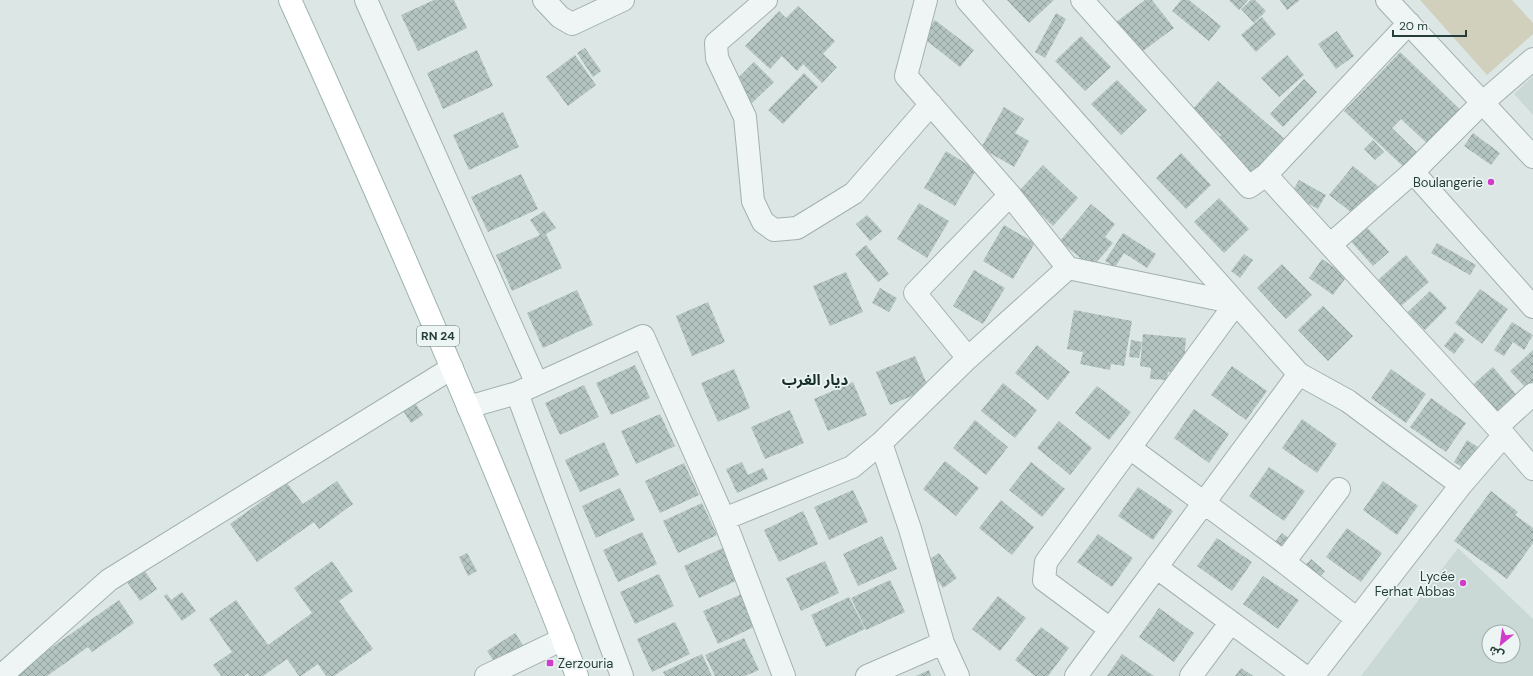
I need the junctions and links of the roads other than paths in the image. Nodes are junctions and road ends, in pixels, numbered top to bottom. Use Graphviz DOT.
graph roads {
  1 [pos="290,0"];
  2 [pos="366,0"];
  3 [pos="544,0"];
  4 [pos="623,0"];
  5 [pos="766,0"];
  6 [pos="926,0"];
  7 [pos="967,0"];
  8 [pos="1082,0"];
  9 [pos="1387,0"];
  10 [pos="1409,23"];
  11 [pos="1533,59"];
  12 [pos="1482,103"];
  13 [pos="931,104"];
  14 [pos="1533,157"];
  15 [pos="1413,172"];
  16 [pos="1266,174"];
  17 [pos="1010,195"];
  18 [pos="1330,245"];
  19 [pos="1068,268"];
  20 [pos="1236,302"];
  21 [pos="1533,307"];
  22 [pos="968,358"];
  23 [pos="452,368"];
  24 [pos="1299,374"];
  25 [pos="537,384"];
  26 [pos="517,393"];
  27 [pos="1533,394"];
  28 [pos="468,407"];
  29 [pos="1500,431"];
  30 [pos="881,443"];
  31 [pos="1130,448"];
  32 [pos="1533,469"];
  33 [pos="1461,485"];
  34 [pos="1339,489"];
  35 [pos="1203,503"];
  36 [pos="724,519"];
  37 [pos="1284,562"];
  38 [pos="1156,567"];
  39 [pos="1357,619"];
  40 [pos="1230,622"];
  41 [pos="1110,629"];
  42 [pos="563,639"];
  43 [pos="943,643"];
  44 [pos="1,676"];
  45 [pos="486,676"];
  46 [pos="577,676"];
  47 [pos="622,676"];
  48 [pos="784,676"];
  49 [pos="867,676"];
  50 [pos="958,676"];
  51 [pos="1076,676"];
  52 [pos="1191,676"];
  53 [pos="1304,676"];
  54 [pos="1313,676"];
  1 -- 23 [label="main road, RN 24"];
  2 -- 25 [label="street"];
  3 -- 4 [label="street"];
  5 -- 13 [label="street"];
  6 -- 13 [label="street"];
  7 -- 20 [label="street"];
  8 -- 16 [label="street"];
  9 -- 10 [label="street"];
  10 -- 12 [label="street"];
  10 -- 16 [label="street"];
  11 -- 12 [label="street"];
  12 -- 14 [label="street"];
  12 -- 15 [label="street"];
  13 -- 17 [label="street"];
  15 -- 18 [label="street"];
  15 -- 21 [label="street"];
  16 -- 18 [label="street"];
  17 -- 19 [label="street"];
  17 -- 22 [label="street"];
  18 -- 29 [label="street"];
  19 -- 20 [label="street"];
  19 -- 22 [label="street"];
  20 -- 24 [label="street"];
  20 -- 31 [label="street"];
  22 -- 30 [label="street"];
  23 -- 28 [label="main road, RN 24"];
  23 -- 44 [label="street"];
  24 -- 33 [label="street"];
  24 -- 35 [label="street"];
  25 -- 26 [label="street"];
  25 -- 36 [label="street"];
  26 -- 28 [label="street"];
  26 -- 47 [label="street"];
  27 -- 29 [label="street"];
  28 -- 42 [label="main road, RN 24"];
  29 -- 32 [label="street"];
  29 -- 33 [label="street"];
  30 -- 36 [label="street"];
  30 -- 43 [label="street"];
  31 -- 35 [label="street"];
  31 -- 41 [label="street"];
  33 -- 39 [label="street"];
  34 -- 37 [label="street"];
  35 -- 37 [label="street"];
  35 -- 38 [label="street"];
  36 -- 48 [label="street"];
  37 -- 39 [label="street"];
  38 -- 40 [label="street"];
  38 -- 41 [label="street"];
  39 -- 54 [label="street"];
  40 -- 52 [label="street"];
  40 -- 53 [label="street"];
  41 -- 51 [label="street"];
  42 -- 45 [label="street"];
  42 -- 46 [label="main road, RN 24"];
  43 -- 49 [label="street"];
  43 -- 50 [label="street"];
}
